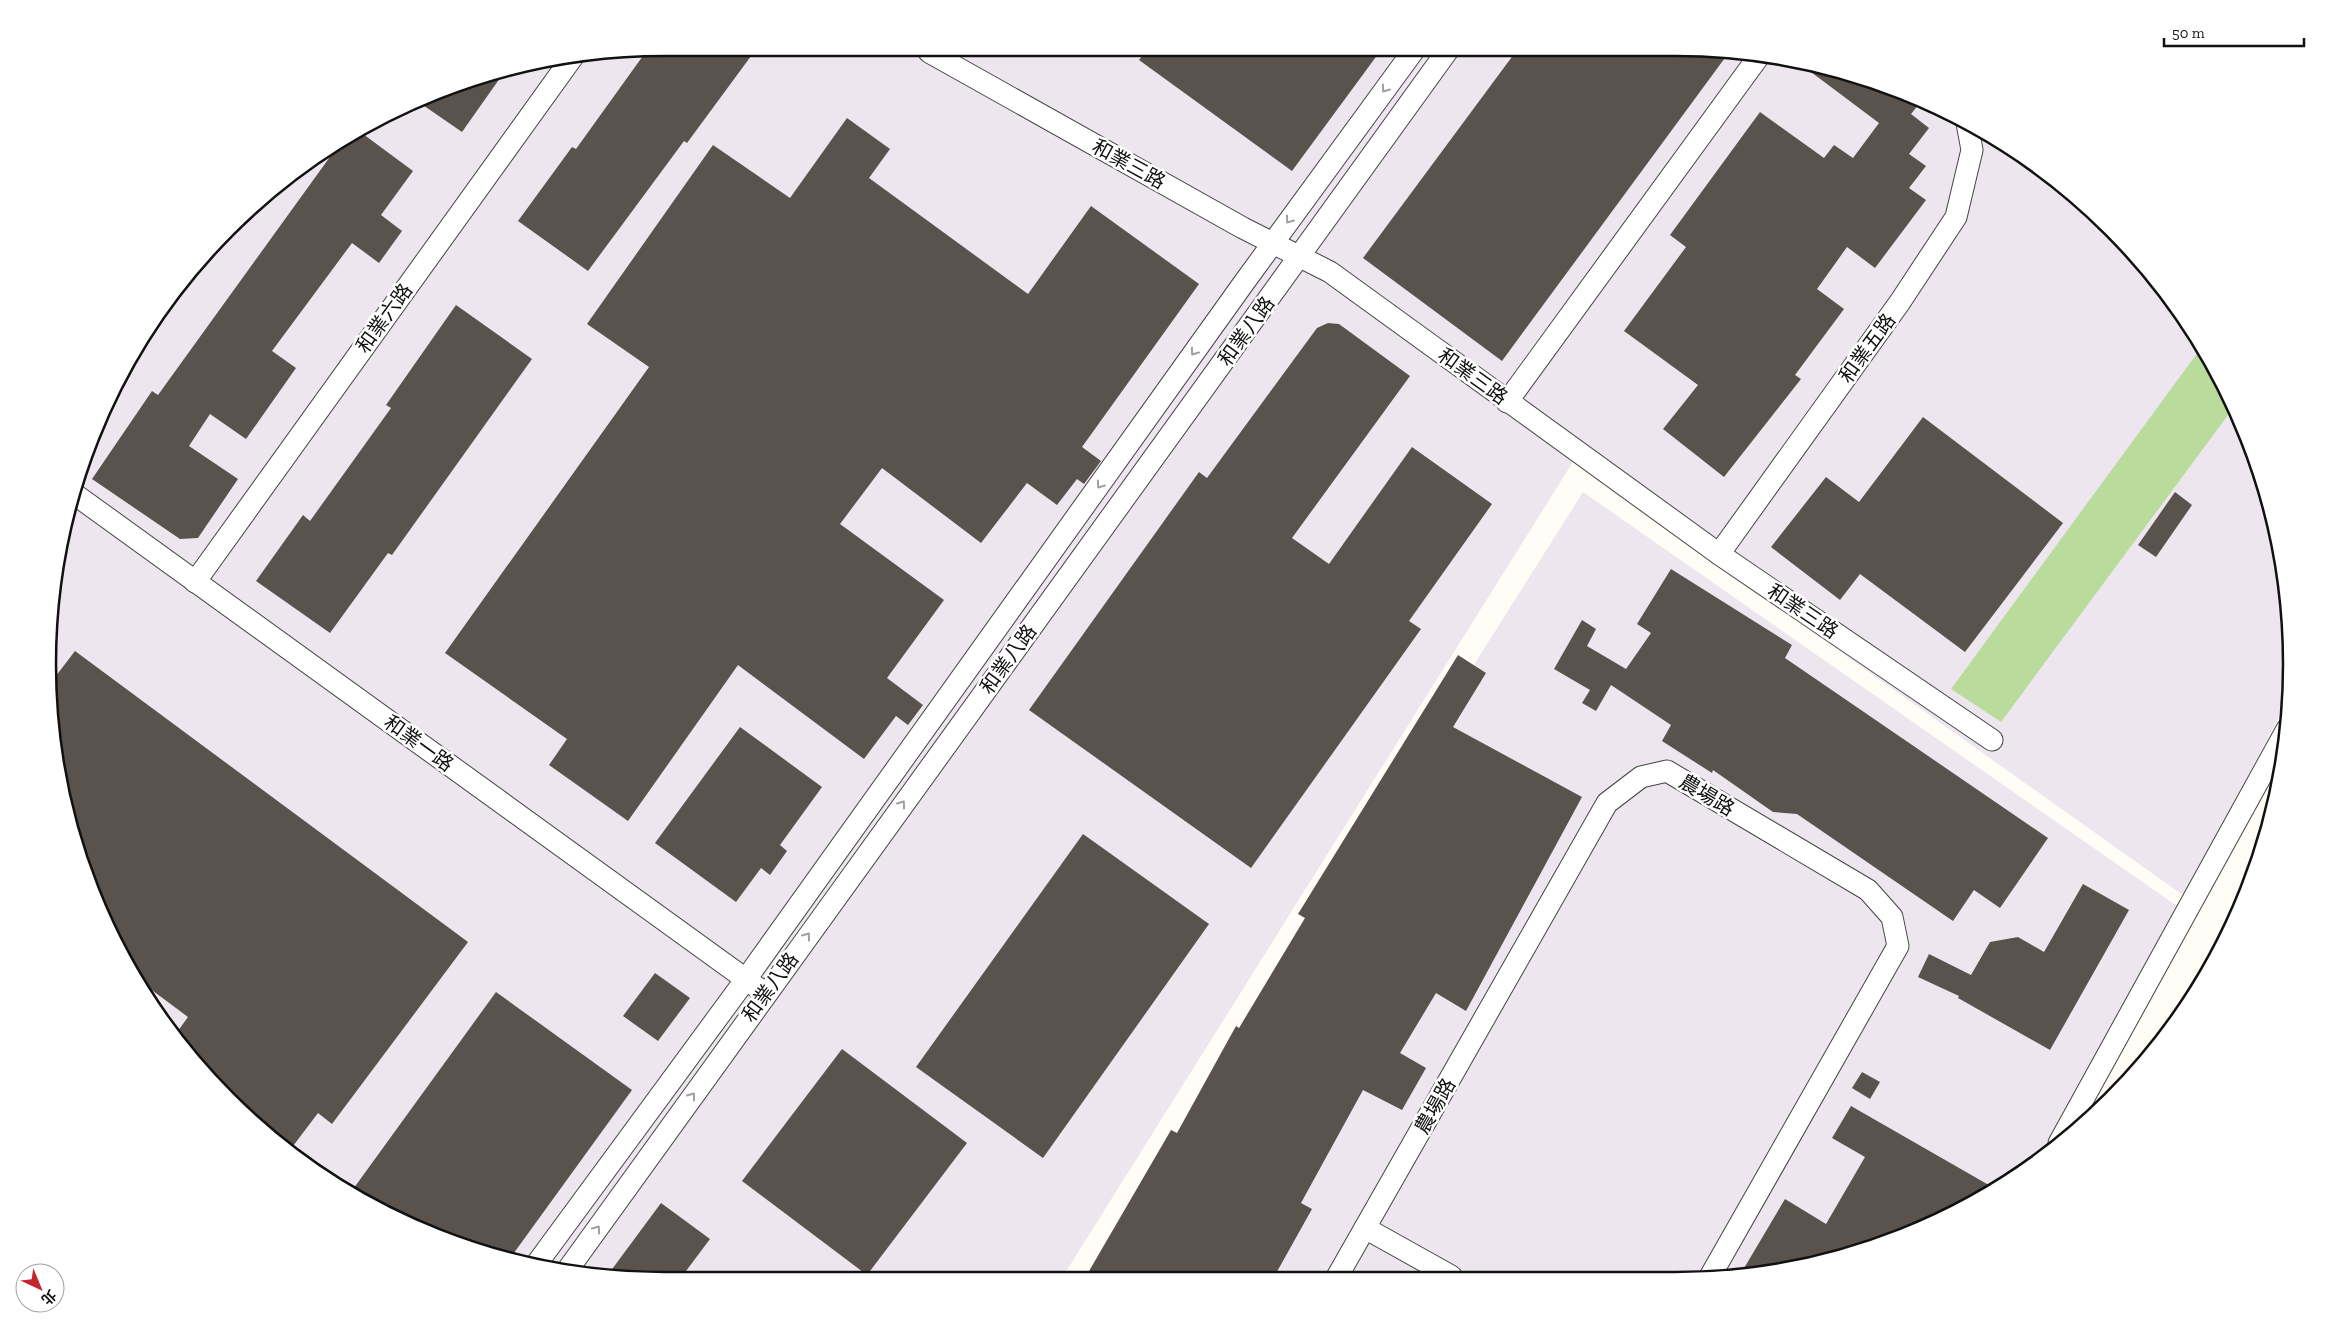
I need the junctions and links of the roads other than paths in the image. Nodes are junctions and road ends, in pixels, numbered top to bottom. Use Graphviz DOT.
graph roads {
  1 [pos="936,56"];
  2 [pos="1410,56"];
  3 [pos="1444,56"];
  4 [pos="1755,61"];
  5 [pos="567,64"];
  6 [pos="1969,132"];
  7 [pos="1273,243"];
  8 [pos="1300,256"];
  9 [pos="1507,402"];
  10 [pos="80,498"];
  11 [pos="1719,554"];
  12 [pos="195,582"];
  13 [pos="1992,740"];
  14 [pos="2277,746"];
  15 [pos="746,979"];
  16 [pos="765,994"];
  17 [pos="2067,1128"];
  18 [pos="1365,1228"];
  19 [pos="540,1259"];
  20 [pos="571,1265"];
  21 [pos="1713,1270"];
  22 [pos="1340,1272"];
  23 [pos="1444,1272"];
  1 -- 7 [label="street, 和業三路"];
  2 -- 7 [label="street, 和業八路, one-way"];
  3 -- 8 [label="street, 和業八路"];
  4 -- 9 [label="street"];
  5 -- 12 [label="street, 和業六路"];
  6 -- 11 [label="street, 和業五路"];
  7 -- 8 [label="street, 和業三路"];
  7 -- 15 [label="street, 和業八路, one-way"];
  8 -- 9 [label="street, 和業三路"];
  16 -- 8 [label="street, 和業八路, one-way"];
  9 -- 11 [label="street, 和業三路"];
  10 -- 12 [label="street, 和業一路"];
  11 -- 13 [label="street, 和業三路"];
  12 -- 15 [label="street, 和業一路"];
  14 -- 17 [label="street"];
  15 -- 16 [label="street, 和業一路"];
  15 -- 19 [label="street, 和業八路"];
  20 -- 16 [label="street, 和業八路, one-way"];
  18 -- 21 [label="street, 農場路"];
  18 -- 22 [label="street, 農場路"];
  18 -- 23 [label="street"];
}
